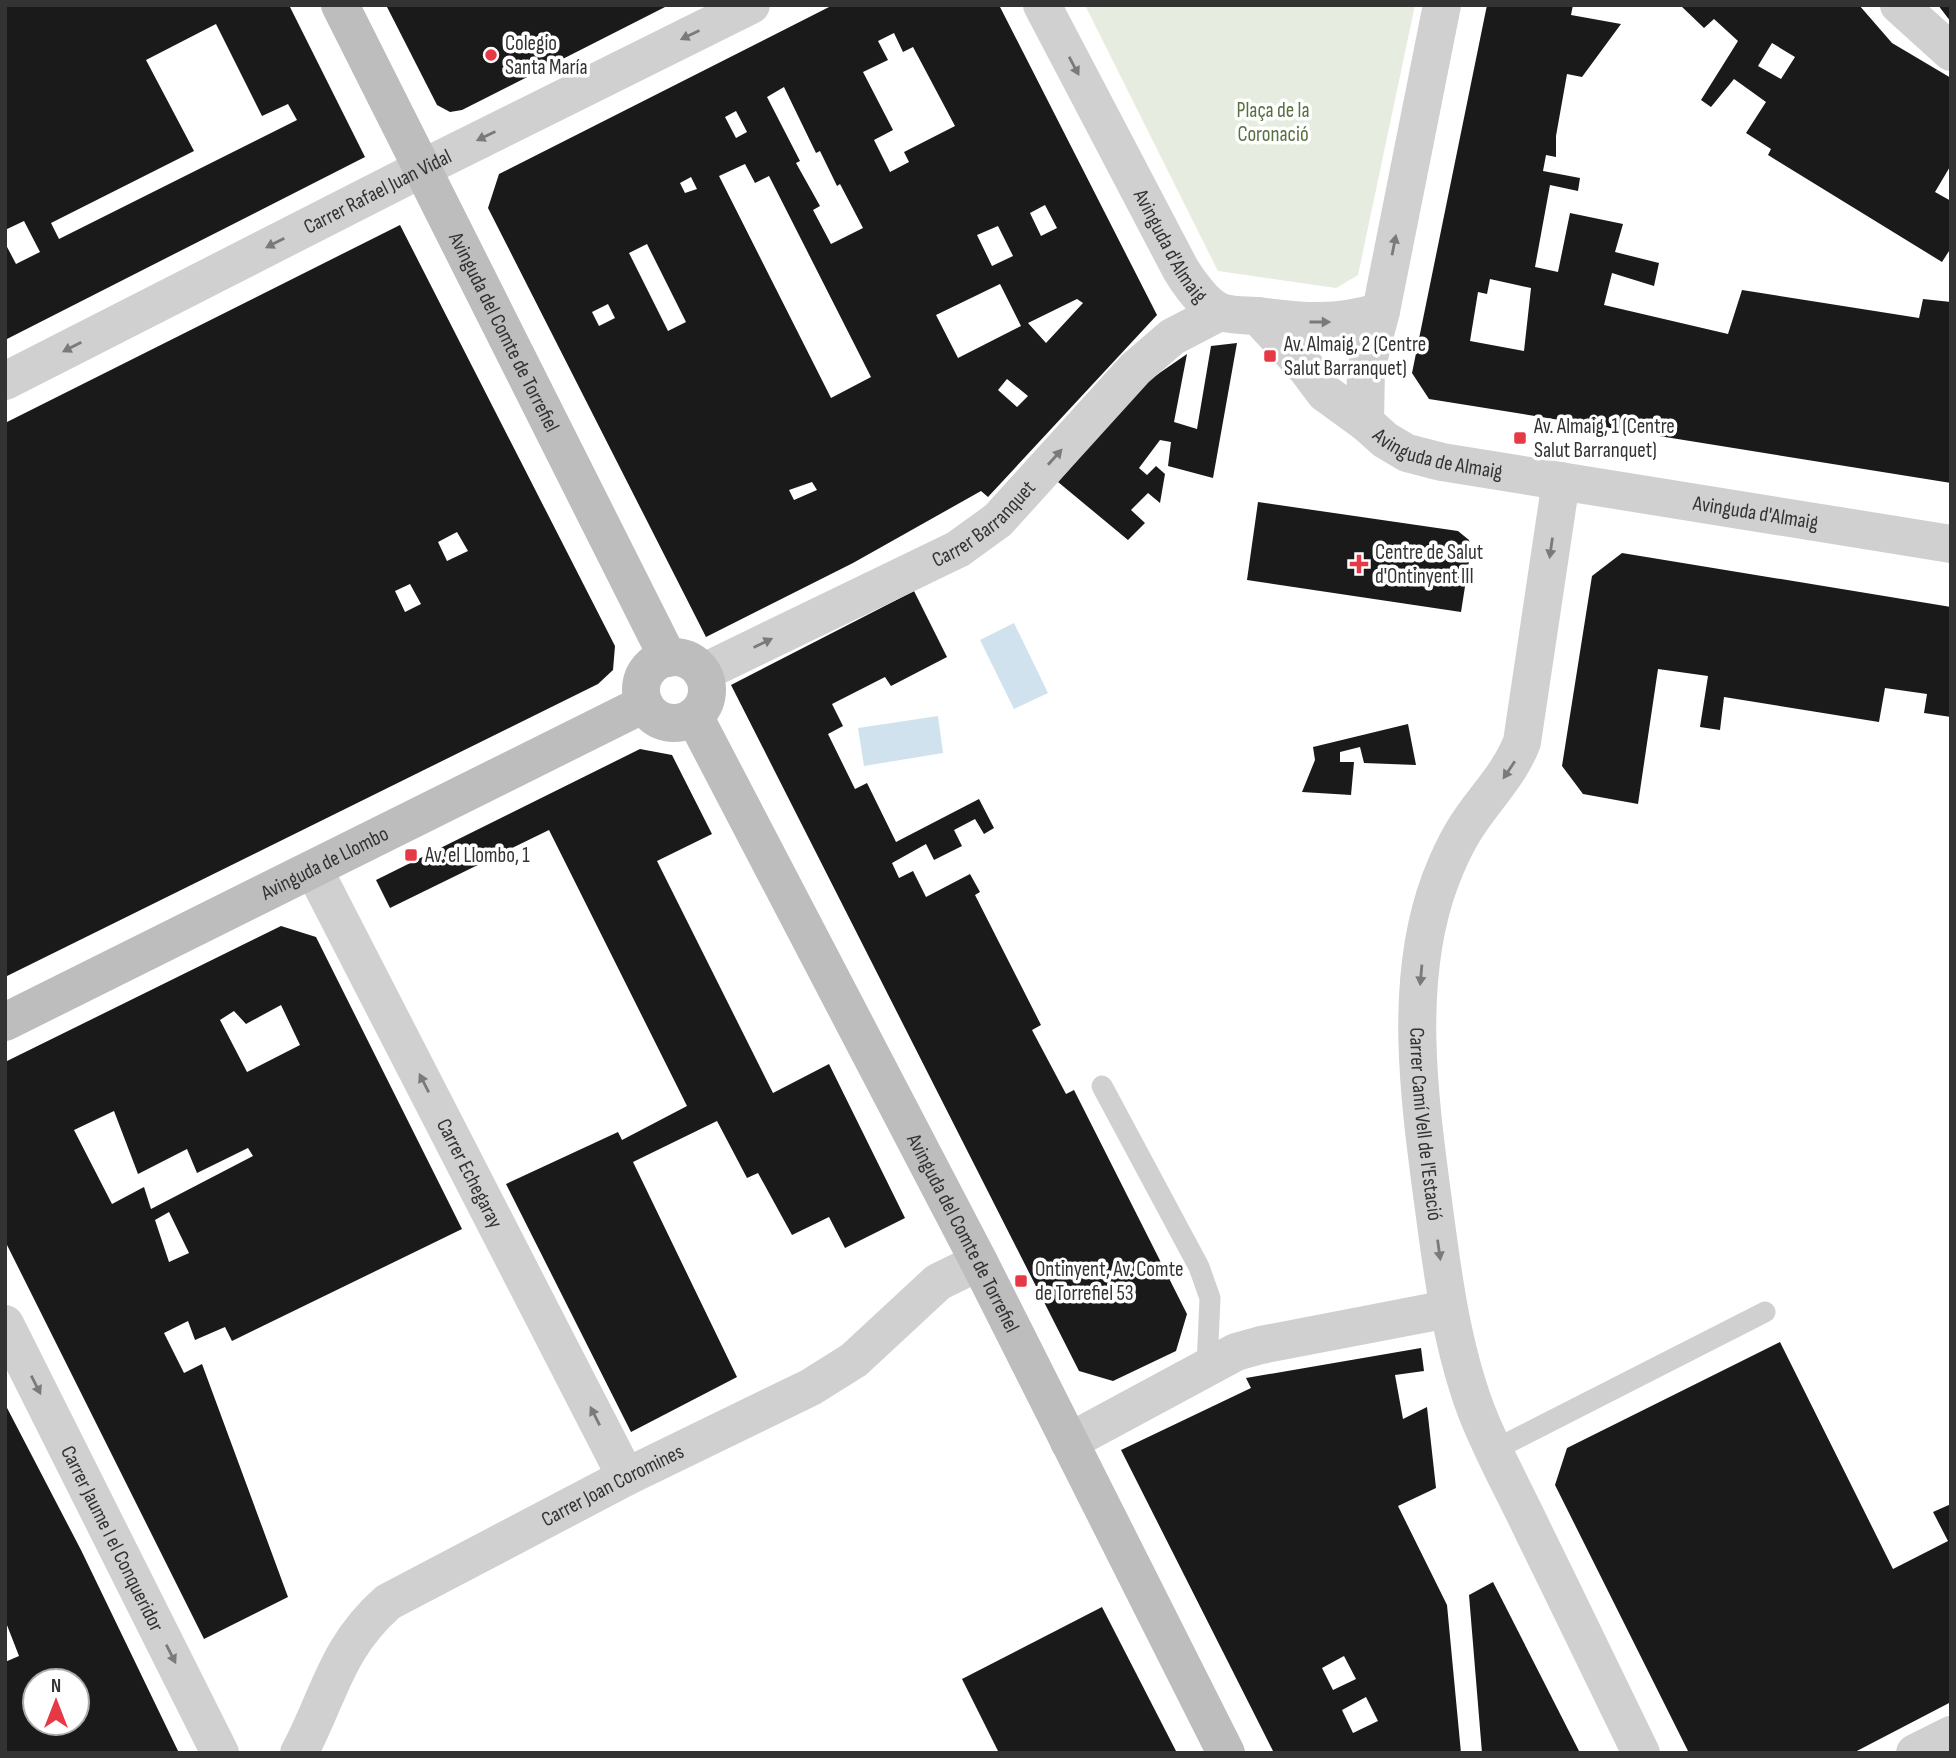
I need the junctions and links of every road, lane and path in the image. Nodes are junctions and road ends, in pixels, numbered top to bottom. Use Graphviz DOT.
graph roads {
  1 [pos="340,5"];
  2 [pos="751,5"];
  3 [pos="1042,5"];
  4 [pos="1442,5"];
  5 [pos="1909,10"];
  6 [pos="1951,52"];
  7 [pos="423,168"];
  8 [pos="1220,312"];
  9 [pos="1381,312"];
  10 [pos="1258,316"];
  11 [pos="5,381"];
  12 [pos="1365,422"];
  13 [pos="1561,481"];
  14 [pos="1951,544"];
  15 [pos="685,665"];
  16 [pos="644,704"];
  17 [pos="694,716"];
  18 [pos="314,870"];
  19 [pos="5,1022"];
  20 [pos="1102,1086"];
  21 [pos="979,1262"];
  22 [pos="1448,1309"];
  23 [pos="1765,1312"];
  24 [pos="5,1324"];
  25 [pos="1208,1366"];
  26 [pos="1069,1442"];
  27 [pos="1494,1450"];
  28 [pos="626,1477"];
  29 [pos="1951,1735"];
  30 [pos="220,1753"];
  31 [pos="299,1753"];
  32 [pos="1226,1753"];
  33 [pos="1640,1753"];
  34 [pos="1915,1753"];
  1 -- 7 [label="street, Avinguda del Comte de Torrefiel"];
  2 -- 7 [label="street, Carrer Rafael Juan Vidal, one-way"];
  3 -- 8 [label="street, Avinguda d'Almaig, one-way"];
  9 -- 4 [label="street, one-way"];
  5 -- 6 [label="street"];
  7 -- 11 [label="street, Carrer Rafael Juan Vidal, one-way"];
  7 -- 15 [label="street, Avinguda del Comte de Torrefiel"];
  8 -- 10 [label="street, Avinguda d'Almaig"];
  15 -- 8 [label="street, Carrer Barranquet, one-way"];
  10 -- 9 [label="street, Avinguda d'Almaig, one-way"];
  9 -- 12 [label="street"];
  10 -- 12 [label="street"];
  12 -- 13 [label="street, Avinguda de Almaig"];
  13 -- 14 [label="street, Avinguda d'Almaig"];
  13 -- 22 [label="street, Carrer Camí Vell de l'Estació, one-way"];
  15 -- 16 [label="street"];
  15 -- 17 [label="street"];
  16 -- 17 [label="street"];
  16 -- 18 [label="street, Avinguda de Llombo"];
  17 -- 21 [label="street, Avinguda del Comte de Torrefiel"];
  18 -- 19 [label="street, Avinguda de Llombo"];
  28 -- 18 [label="street, Carrer Echegaray, one-way"];
  20 -- 25 [label="lane"];
  21 -- 26 [label="street, Avinguda del Comte de Torrefiel"];
  21 -- 28 [label="street, Carrer Joan Coromines"];
  22 -- 25 [label="street"];
  22 -- 27 [label="street, Carrer Camí Vell de l'Estació"];
  23 -- 27 [label="lane"];
  24 -- 30 [label="street, Carrer Jaume I el Conqueridor, one-way"];
  25 -- 26 [label="street"];
  26 -- 32 [label="street, Avinguda del Comte de Torrefiel"];
  27 -- 33 [label="street, Carrer Camí Vell de l'Estació"];
  28 -- 31 [label="street, Carrer Joan Coromines"];
  29 -- 34 [label="street"];
}
